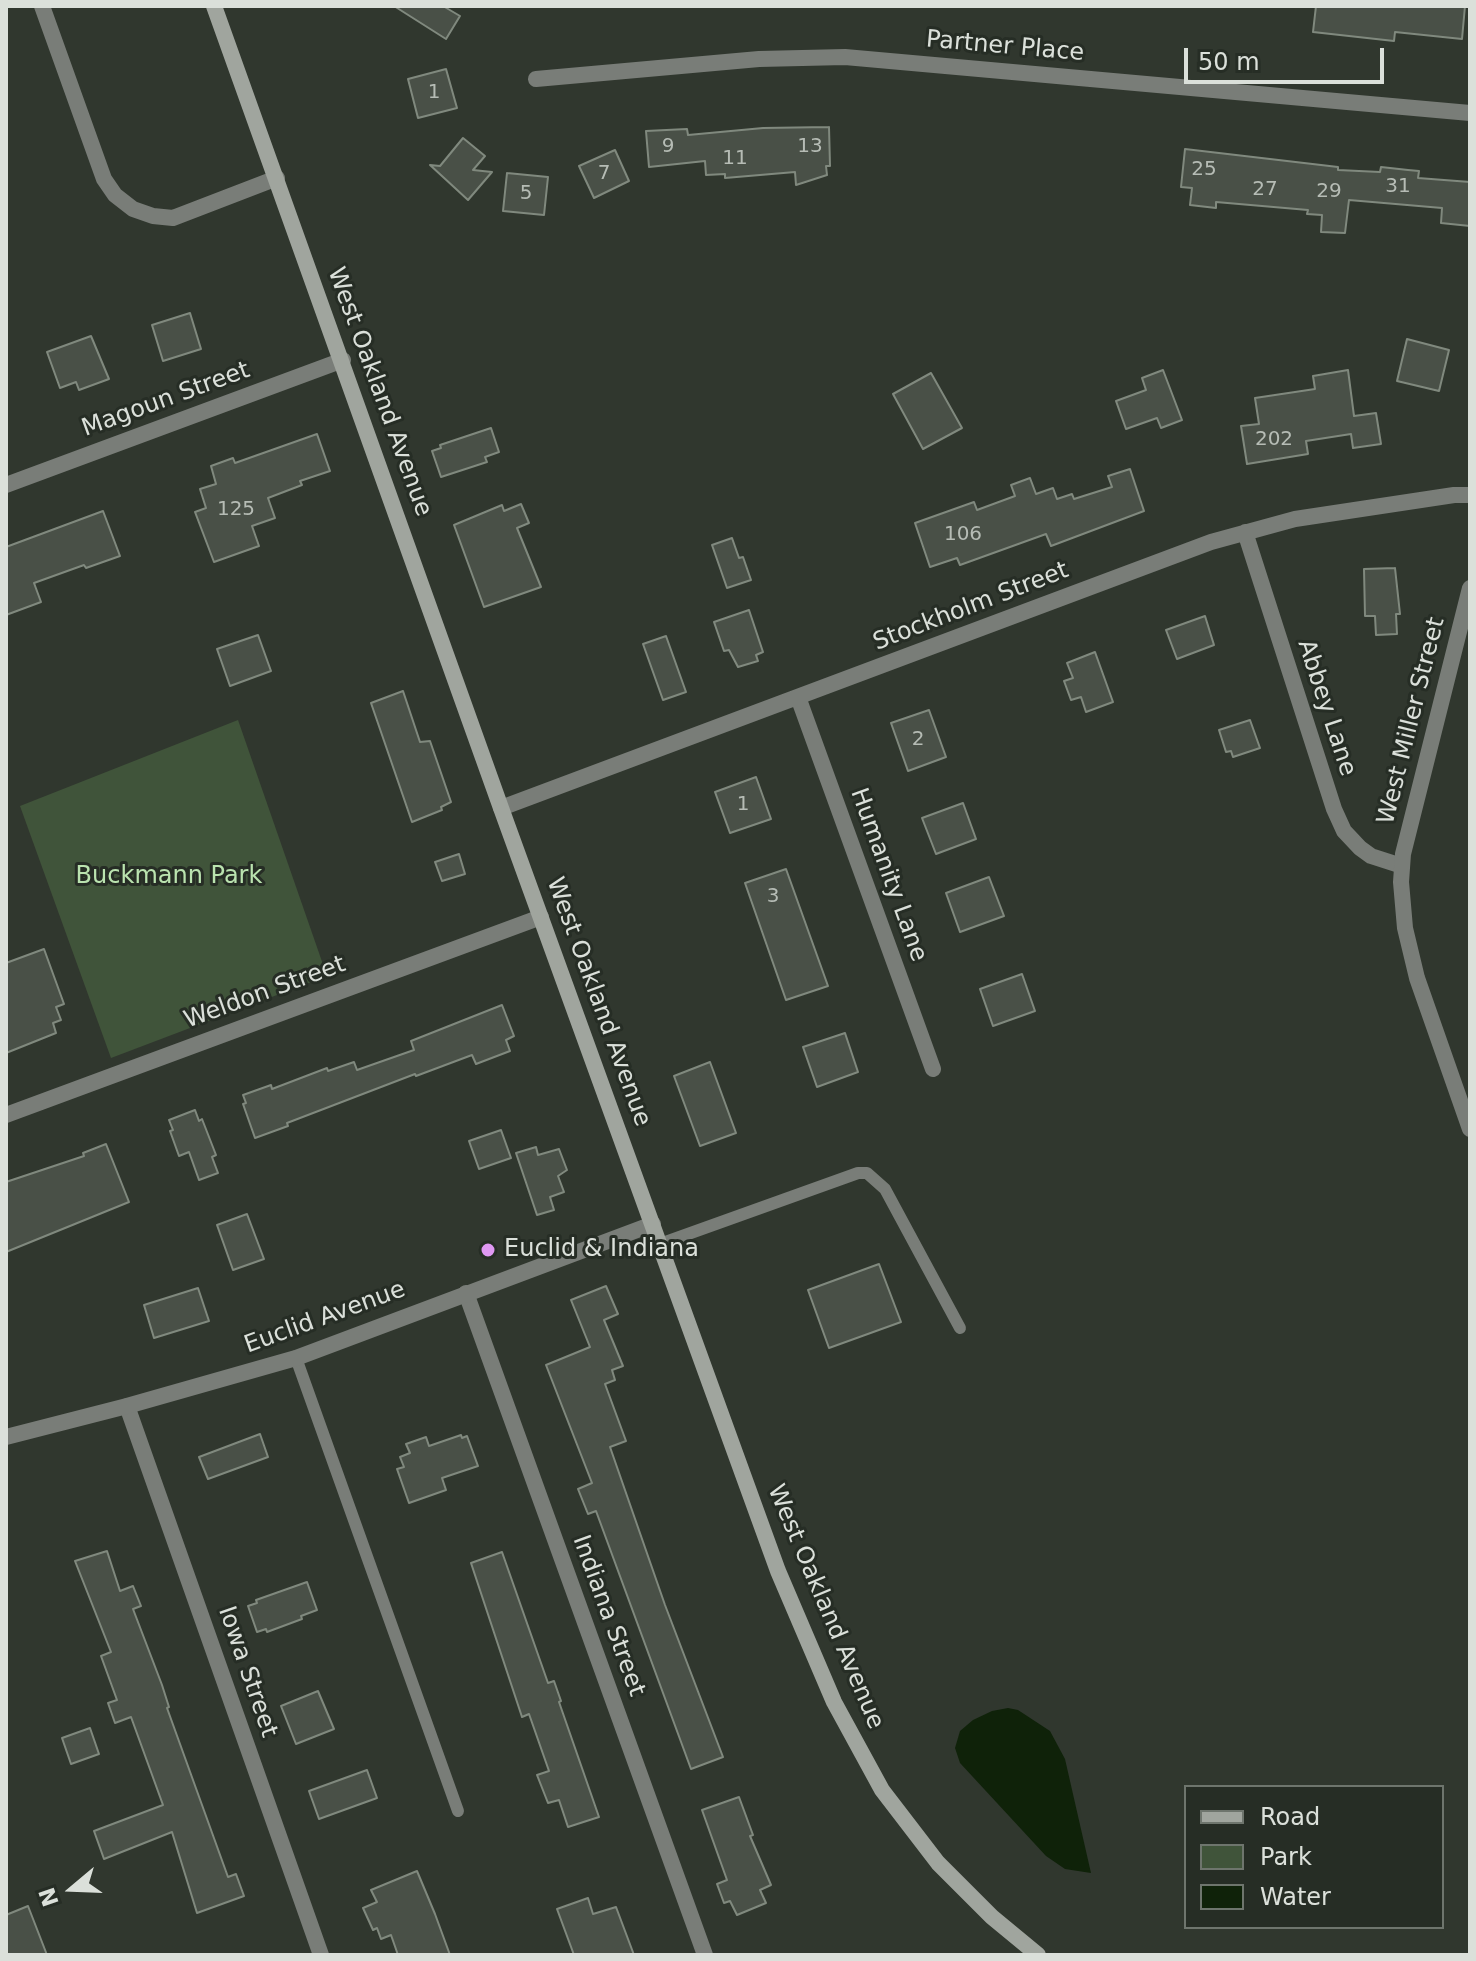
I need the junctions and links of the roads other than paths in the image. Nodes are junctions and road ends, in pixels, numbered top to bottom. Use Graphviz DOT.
graph roads {
  1 [pos="42,6"];
  2 [pos="214,6"];
  3 [pos="536,79"];
  4 [pos="1470,113"];
  5 [pos="277,178"];
  6 [pos="343,360"];
  7 [pos="6,485"];
  8 [pos="1470,495"];
  9 [pos="1245,532"];
  10 [pos="1470,588"];
  11 [pos="798,697"];
  12 [pos="501,808"];
  13 [pos="1402,866"];
  14 [pos="541,917"];
  15 [pos="933,1069"];
  16 [pos="6,1115"];
  17 [pos="1470,1129"];
  18 [pos="653,1224"];
  19 [pos="660,1244"];
  20 [pos="466,1293"];
  21 [pos="960,1328"];
  22 [pos="296,1358"];
  23 [pos="127,1406"];
  24 [pos="6,1437"];
  25 [pos="458,1811"];
  26 [pos="321,1955"];
  27 [pos="705,1955"];
  28 [pos="1038,1955"];
  1 -- 5 [label="street"];
  2 -- 5 [label="main road, West Oakland Avenue"];
  3 -- 4 [label="street, Partner Place"];
  5 -- 6 [label="main road, West Oakland Avenue"];
  6 -- 7 [label="street, Magoun Street"];
  6 -- 12 [label="main road, West Oakland Avenue"];
  8 -- 9 [label="street, Stockholm Street"];
  9 -- 11 [label="street, Stockholm Street"];
  9 -- 13 [label="street, Abbey Lane"];
  10 -- 13 [label="street, West Miller Street"];
  11 -- 12 [label="street, Stockholm Street"];
  11 -- 15 [label="street, Humanity Lane"];
  12 -- 14 [label="main road, West Oakland Avenue"];
  13 -- 17 [label="street, West Miller Street"];
  14 -- 16 [label="street, Weldon Street"];
  14 -- 18 [label="main road, West Oakland Avenue"];
  18 -- 19 [label="main road, West Oakland Avenue"];
  18 -- 20 [label="street, Euclid Avenue"];
  19 -- 21 [label="lane"];
  19 -- 28 [label="main road, West Oakland Avenue"];
  20 -- 22 [label="street, Euclid Avenue"];
  20 -- 27 [label="street, Indiana Street"];
  22 -- 23 [label="street, Euclid Avenue"];
  22 -- 25 [label="lane"];
  23 -- 24 [label="street, Euclid Avenue"];
  23 -- 26 [label="street, Iowa Street"];
}
